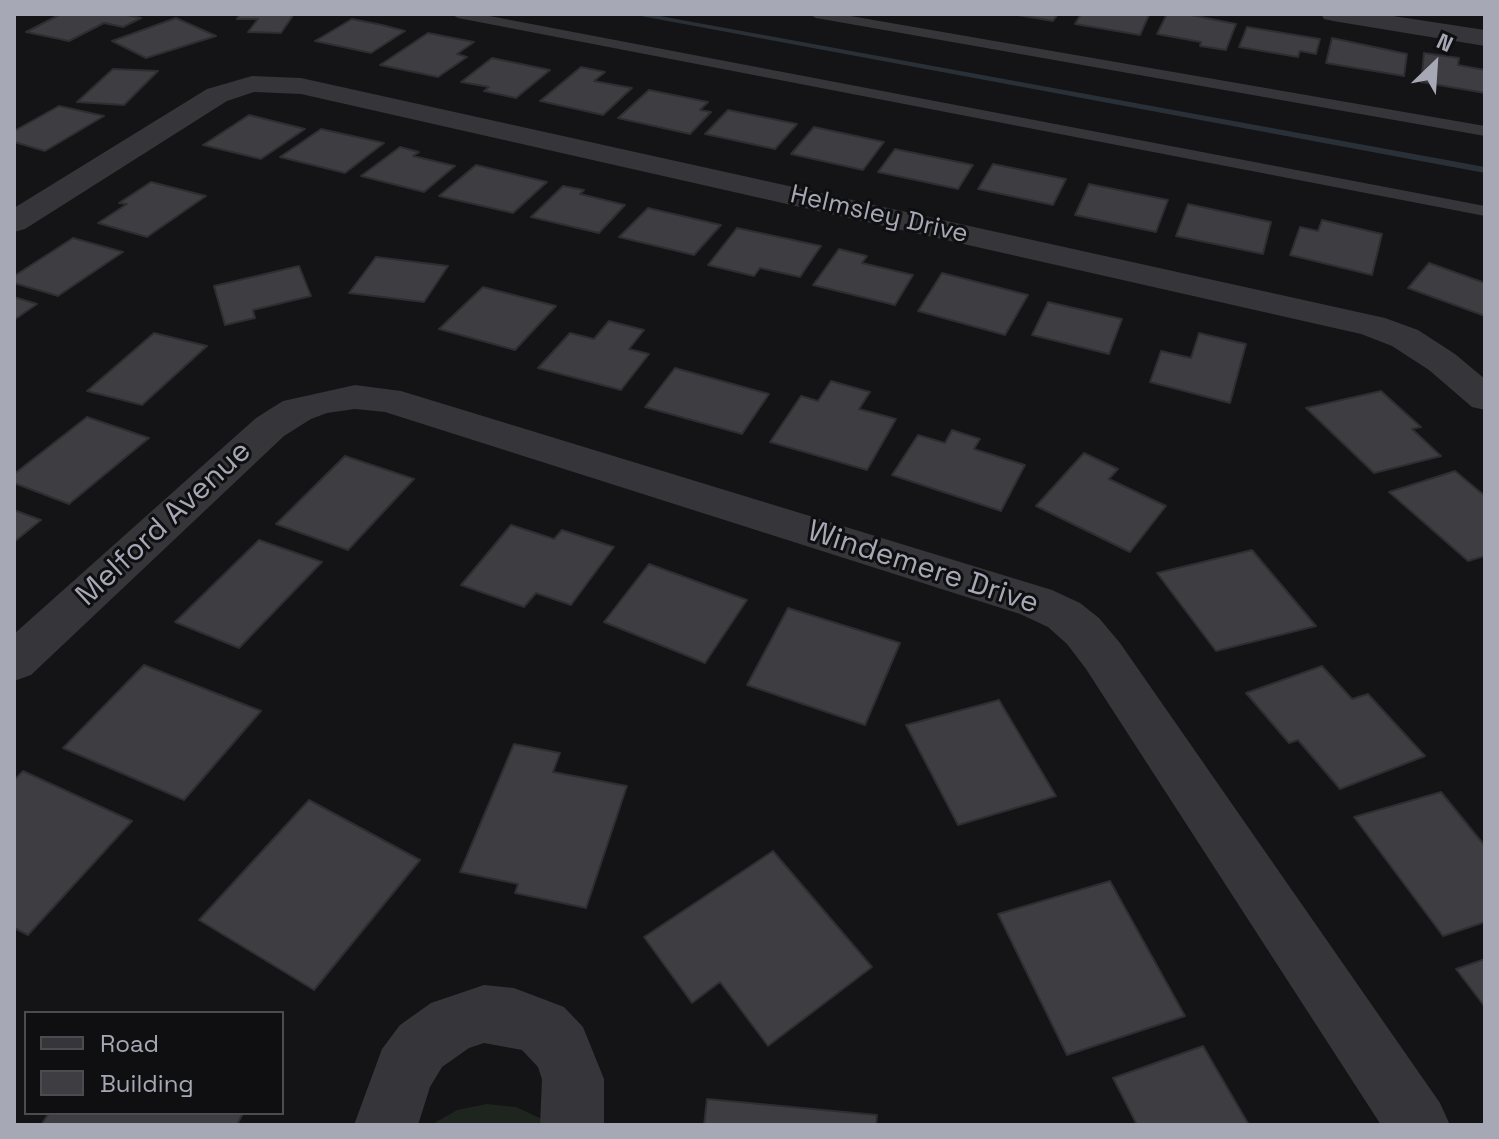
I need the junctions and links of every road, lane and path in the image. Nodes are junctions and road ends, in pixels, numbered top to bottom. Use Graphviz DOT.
graph roads {
  1 [pos="458,14"];
  2 [pos="816,14"];
  3 [pos="1333,14"];
  4 [pos="1485,38"];
  5 [pos="1485,131"];
  6 [pos="1485,211"];
  7 [pos="14,222"];
  8 [pos="1485,398"];
  9 [pos="323,402"];
  10 [pos="14,662"];
  11 [pos="386,1125"];
  12 [pos="572,1125"];
  13 [pos="1418,1125"];
  1 -- 6 [label="lane"];
  2 -- 5 [label="lane"];
  3 -- 4 [label="street"];
  7 -- 8 [label="street, Helmsley Drive"];
  9 -- 10 [label="street, Melford Avenue"];
  9 -- 13 [label="street, Windemere Drive"];
  11 -- 12 [label="street"];
}
